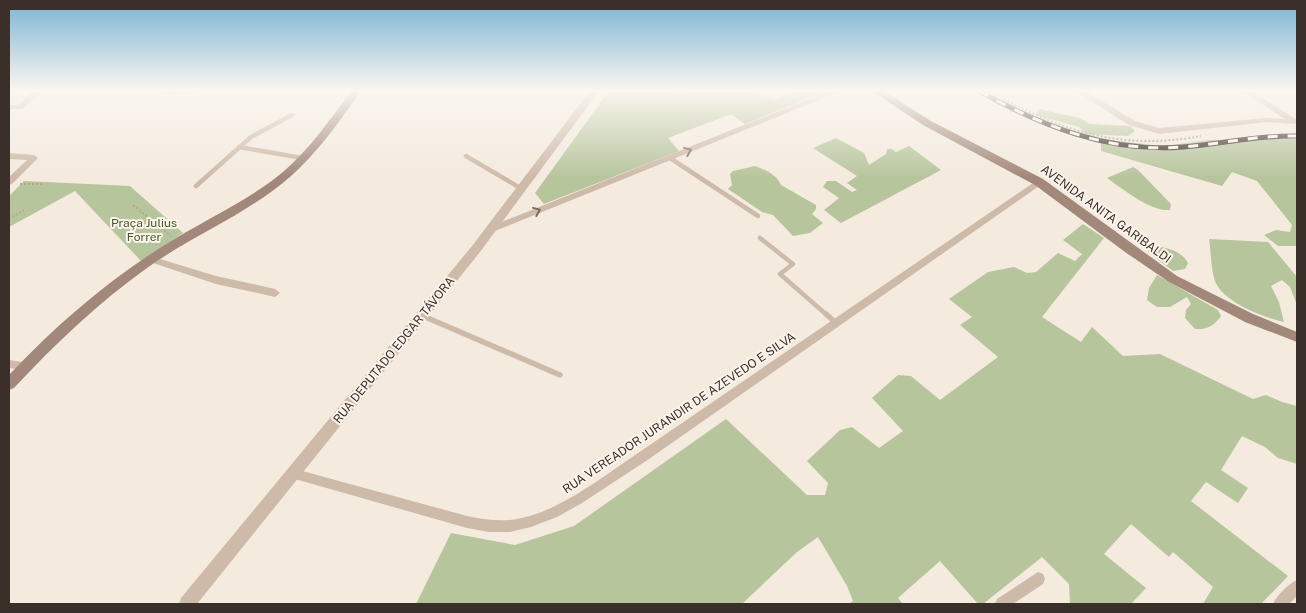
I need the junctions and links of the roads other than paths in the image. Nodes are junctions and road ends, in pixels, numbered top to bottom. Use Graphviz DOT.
graph roads {
  1 [pos="283,120"];
  2 [pos="334,120"];
  3 [pos="574,120"];
  4 [pos="766,120"];
  5 [pos="922,120"];
  6 [pos="1125,120"];
  7 [pos="1296,122"];
  8 [pos="239,147"];
  9 [pos="9,156"];
  10 [pos="466,156"];
  11 [pos="302,158"];
  12 [pos="670,158"];
  13 [pos="1039,182"];
  14 [pos="13,183"];
  15 [pos="196,186"];
  16 [pos="523,189"];
  17 [pos="758,216"];
  18 [pos="492,229"];
  19 [pos="760,238"];
  20 [pos="150,260"];
  21 [pos="275,293"];
  22 [pos="422,316"];
  23 [pos="836,323"];
  24 [pos="1297,337"];
  25 [pos="9,364"];
  26 [pos="25,366"];
  27 [pos="560,375"];
  28 [pos="9,384"];
  29 [pos="295,474"];
  30 [pos="1038,579"];
  31 [pos="1297,587"];
  32 [pos="187,604"];
  33 [pos="1002,604"];
  34 [pos="1280,604"];
  1 -- 8 [label="lane"];
  2 -- 11 [label="main road"];
  3 -- 16 [label="street, RUA DEPUTADO EDGAR TÁVORA"];
  12 -- 4 [label="street, one-way"];
  5 -- 13 [label="main road, AVENIDA ANITA GARIBALDI"];
  6 -- 7 [label="street"];
  8 -- 11 [label="lane"];
  8 -- 15 [label="lane"];
  9 -- 14 [label="street"];
  10 -- 16 [label="lane"];
  11 -- 20 [label="main road"];
  12 -- 17 [label="lane"];
  18 -- 12 [label="street, one-way"];
  13 -- 23 [label="street, RUA VEREADOR JURANDIR DE AZEVEDO E SILVA"];
  13 -- 24 [label="main road, AVENIDA ANITA GARIBALDI"];
  16 -- 18 [label="street, RUA DEPUTADO EDGAR TÁVORA"];
  18 -- 22 [label="street, RUA DEPUTADO EDGAR TÁVORA"];
  19 -- 23 [label="lane"];
  20 -- 21 [label="street"];
  20 -- 26 [label="main road"];
  22 -- 27 [label="lane"];
  22 -- 29 [label="street, RUA DEPUTADO EDGAR TÁVORA"];
  23 -- 29 [label="street, RUA VEREADOR JURANDIR DE AZEVEDO E SILVA"];
  25 -- 26 [label="street"];
  26 -- 28 [label="main road"];
  29 -- 32 [label="street, RUA DEPUTADO EDGAR TÁVORA"];
  30 -- 33 [label="street"];
  31 -- 34 [label="street"];
}
